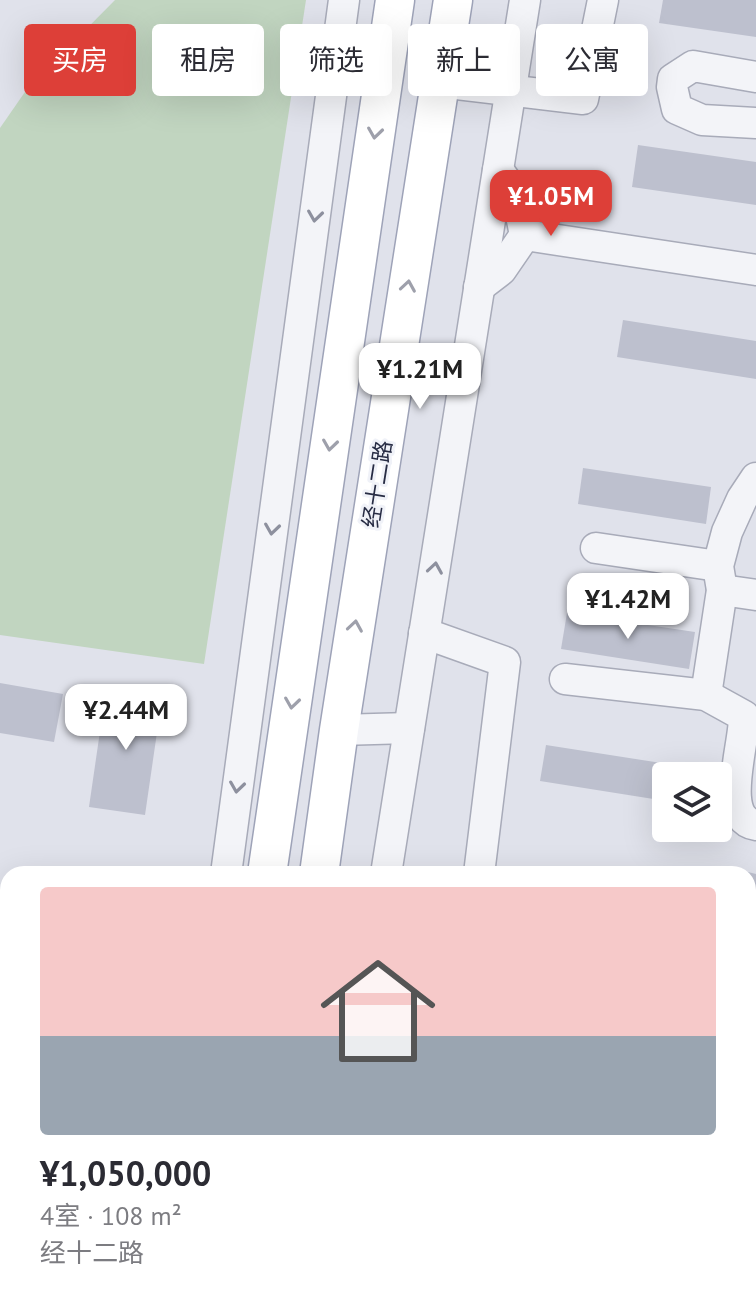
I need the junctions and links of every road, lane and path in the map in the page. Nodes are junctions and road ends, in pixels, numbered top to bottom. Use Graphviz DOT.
graph roads {
  1 [pos="344,0"];
  2 [pos="395,0"];
  3 [pos="453,0"];
  4 [pos="525,0"];
  5 [pos="603,0"];
  6 [pos="449,24"];
  7 [pos="520,31"];
  8 [pos="756,77"];
  9 [pos="520,89"];
  10 [pos="438,96"];
  11 [pos="510,96"];
  12 [pos="756,123"];
  13 [pos="498,170"];
  14 [pos="525,235"];
  15 [pos="756,270"];
  16 [pos="479,287"];
  17 [pos="756,478"];
  18 [pos="596,548"];
  19 [pos="720,578"];
  20 [pos="756,595"];
  21 [pos="424,633"];
  22 [pos="565,679"];
  23 [pos="706,695"];
  24 [pos="750,723"];
  25 [pos="409,728"];
  26 [pos="339,730"];
  27 [pos="756,825"];
  28 [pos="227,866"];
  29 [pos="268,866"];
  30 [pos="320,866"];
  31 [pos="387,866"];
  32 [pos="480,866"];
  1 -- 28 [label="street, one-way"];
  2 -- 29 [label="main road, one-way"];
  3 -- 6 [label="main road, 经十二路"];
  4 -- 7 [label="street"];
  5 -- 9 [label="street"];
  8 -- 12 [label="street"];
  26 -- 10 [label="main road, 经十二路, one-way"];
  11 -- 13 [label="street"];
  13 -- 14 [label="street"];
  13 -- 16 [label="street"];
  14 -- 15 [label="street"];
  14 -- 16 [label="street"];
  21 -- 16 [label="street, one-way"];
  17 -- 19 [label="street"];
  18 -- 19 [label="street"];
  19 -- 20 [label="street"];
  19 -- 23 [label="street"];
  21 -- 25 [label="street"];
  21 -- 32 [label="street"];
  22 -- 23 [label="street"];
  23 -- 24 [label="street"];
  24 -- 27 [label="street"];
  25 -- 26 [label="street"];
  25 -- 31 [label="street"];
  26 -- 30 [label="main road, 经十二路"];
}
